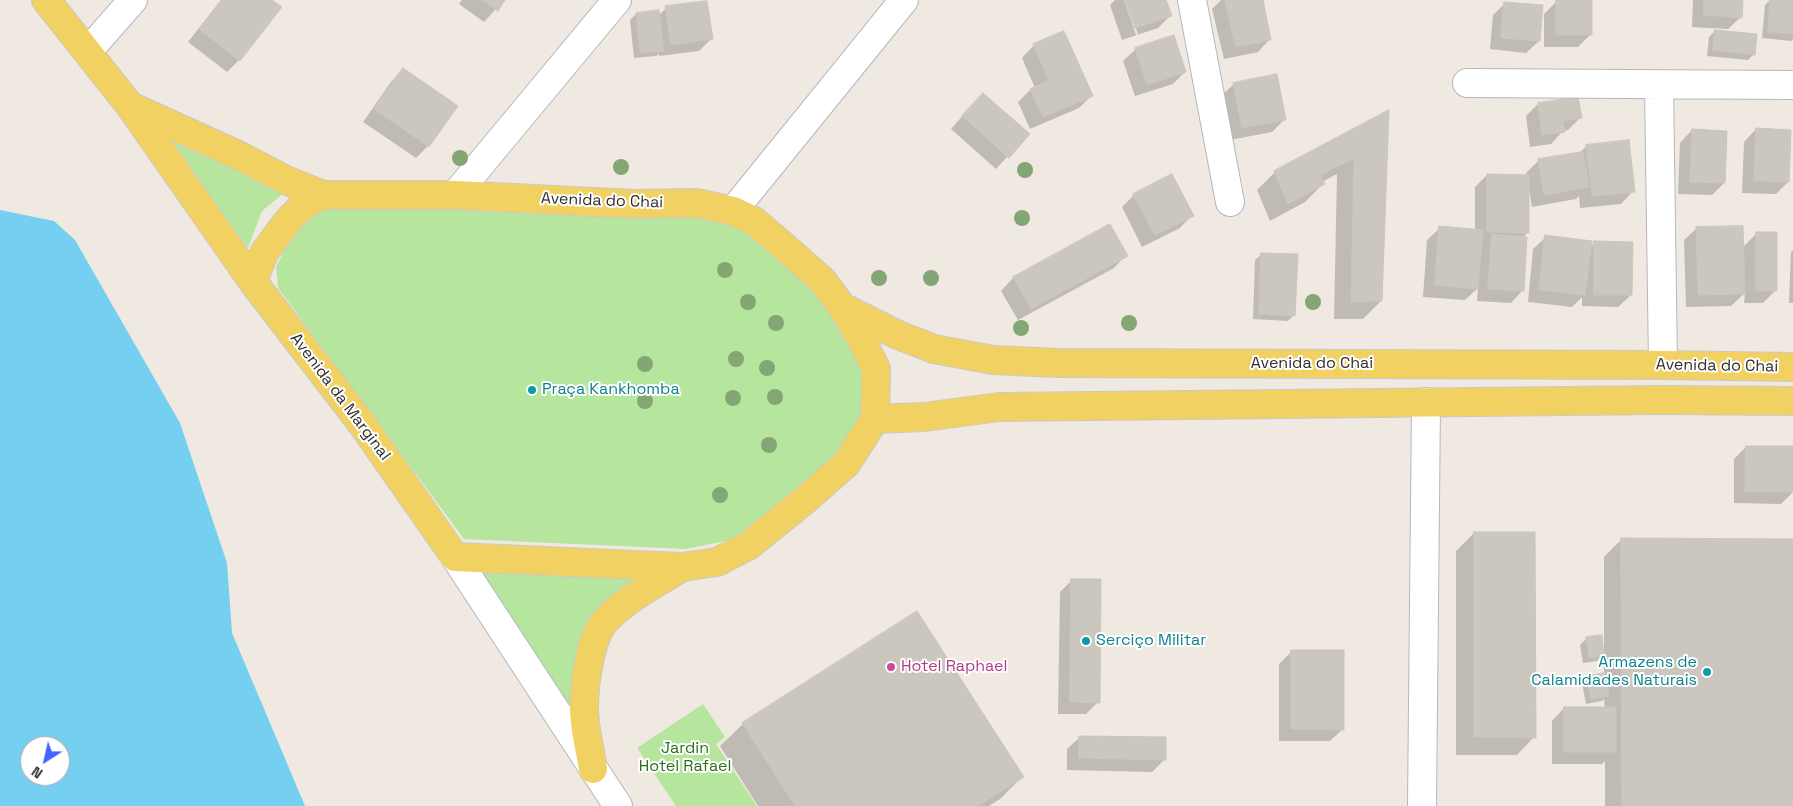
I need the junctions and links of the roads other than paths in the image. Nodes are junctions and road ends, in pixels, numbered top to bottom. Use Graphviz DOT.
graph roads {
  1 [pos="46,0"];
  2 [pos="133,0"];
  3 [pos="617,0"];
  4 [pos="904,0"];
  5 [pos="1192,0"];
  6 [pos="88,51"];
  7 [pos="1468,83"];
  8 [pos="1793,85"];
  9 [pos="1659,86"];
  10 [pos="130,106"];
  11 [pos="324,195"];
  12 [pos="455,196"];
  13 [pos="1230,202"];
  14 [pos="733,211"];
  15 [pos="253,282"];
  16 [pos="842,307"];
  17 [pos="1663,365"];
  18 [pos="1793,367"];
  19 [pos="1793,401"];
  20 [pos="1426,402"];
  21 [pos="875,419"];
  22 [pos="454,557"];
  23 [pos="682,567"];
  24 [pos="593,769"];
  25 [pos="618,806"];
  26 [pos="1422,806"];
  1 -- 6 [label="main road, Avenida da Marginal"];
  2 -- 6 [label="street"];
  3 -- 12 [label="street"];
  4 -- 14 [label="street"];
  5 -- 13 [label="street"];
  6 -- 10 [label="main road, Avenida da Marginal"];
  7 -- 9 [label="street"];
  8 -- 9 [label="street"];
  9 -- 17 [label="street"];
  10 -- 11 [label="main road"];
  10 -- 15 [label="main road, Avenida da Marginal"];
  11 -- 12 [label="main road, Avenida do Chai"];
  11 -- 15 [label="main road"];
  12 -- 14 [label="main road, Avenida do Chai"];
  14 -- 16 [label="main road, Avenida do Chai"];
  15 -- 22 [label="main road, Avenida da Marginal"];
  16 -- 17 [label="main road, Avenida do Chai"];
  16 -- 21 [label="main road, Avenida do Chai"];
  17 -- 18 [label="main road, Avenida do Chai"];
  19 -- 20 [label="main road, Avenida do Chai"];
  20 -- 21 [label="main road, Avenida do Chai"];
  20 -- 26 [label="street"];
  21 -- 23 [label="main road"];
  22 -- 23 [label="main road"];
  22 -- 24 [label="street, Avenida da Marginal"];
  23 -- 24 [label="main road"];
  24 -- 25 [label="street, Avenida da Marginal"];
}
